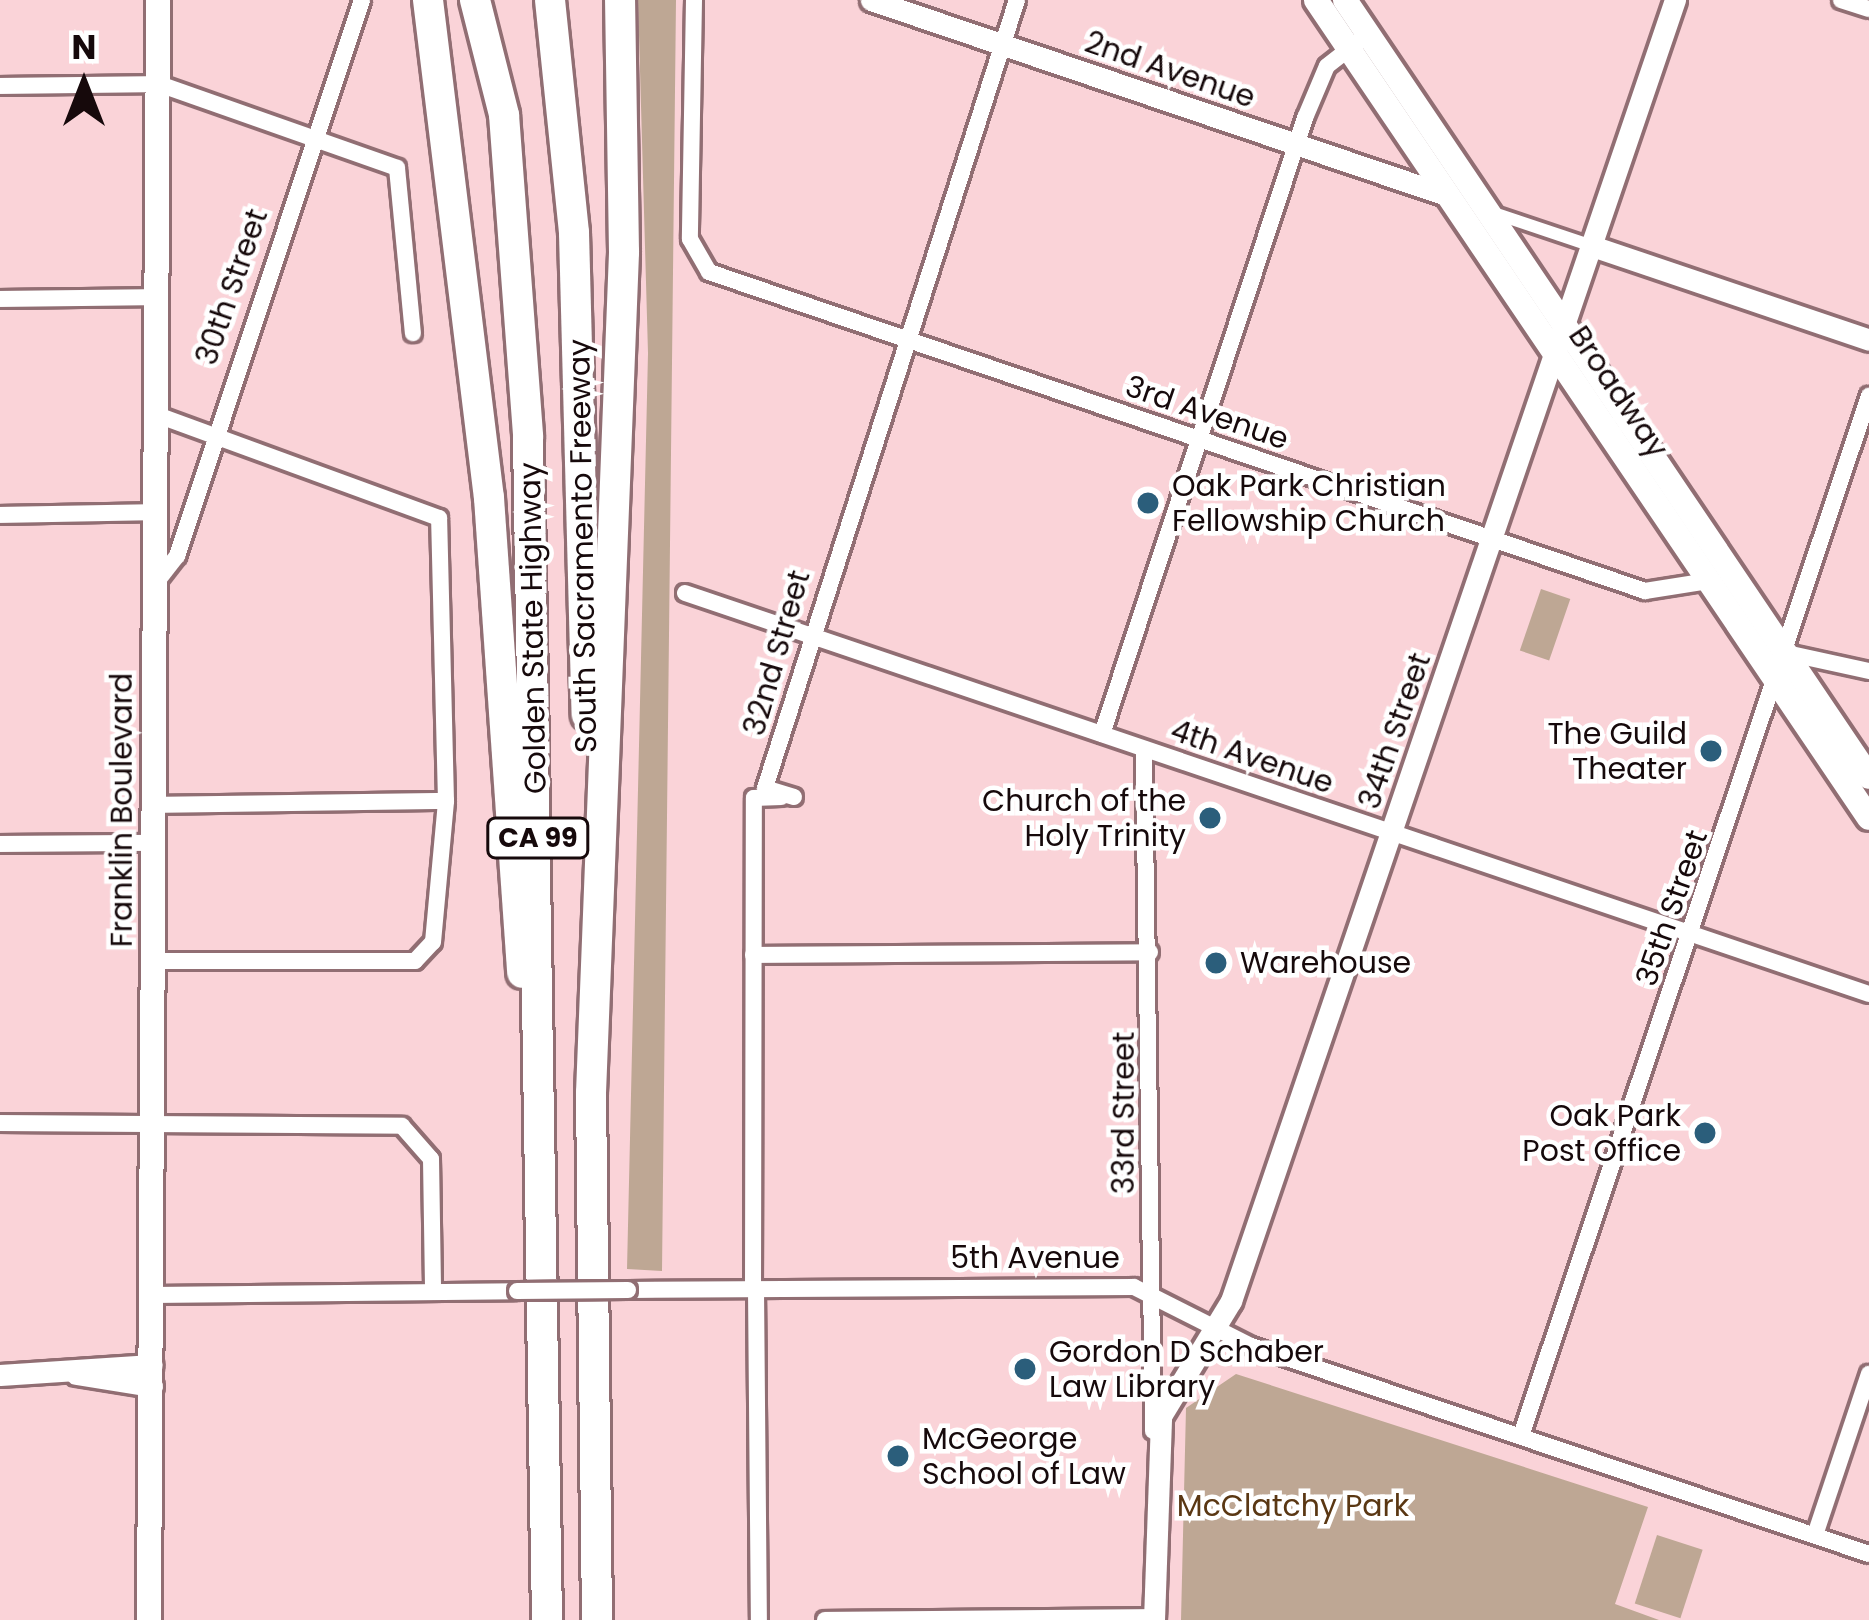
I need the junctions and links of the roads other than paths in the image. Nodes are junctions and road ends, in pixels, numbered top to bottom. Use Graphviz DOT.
graph roads {
  1 [pos="158,0"];
  2 [pos="362,0"];
  3 [pos="428,0"];
  4 [pos="475,0"];
  5 [pos="491,0"];
  6 [pos="550,0"];
  7 [pos="560,0"];
  8 [pos="620,0"];
  9 [pos="694,0"];
  10 [pos="871,0"];
  11 [pos="1017,0"];
  12 [pos="1316,0"];
  13 [pos="1345,0"];
  14 [pos="1675,0"];
  15 [pos="1841,0"];
  16 [pos="1869,9"];
  17 [pos="1359,42"];
  18 [pos="1002,45"];
  19 [pos="159,84"];
  20 [pos="0,86"];
  21 [pos="562,99"];
  22 [pos="504,115"];
  23 [pos="310,136"];
  24 [pos="1297,145"];
  25 [pos="1449,196"];
  26 [pos="1490,212"];
  27 [pos="1592,246"];
  28 [pos="158,297"];
  29 [pos="0,298"];
  30 [pos="1564,324"];
  31 [pos="413,333"];
  32 [pos="902,338"];
  33 [pos="1869,340"];
  34 [pos="1555,353"];
  35 [pos="1869,396"];
  36 [pos="158,415"];
  37 [pos="218,435"];
  38 [pos="1198,439"];
  39 [pos="154,512"];
  40 [pos="0,515"];
  41 [pos="1492,539"];
  42 [pos="1708,581"];
  43 [pos="153,587"];
  44 [pos="686,592"];
  45 [pos="812,635"];
  46 [pos="1781,652"];
  47 [pos="1869,671"];
  48 [pos="1774,678"];
  49 [pos="1102,734"];
  50 [pos="1144,749"];
  51 [pos="1869,777"];
  52 [pos="446,802"];
  53 [pos="155,805"];
  54 [pos="1869,818"];
  55 [pos="1392,833"];
  56 [pos="155,843"];
  57 [pos="0,844"];
  58 [pos="1691,934"];
  59 [pos="1150,952"];
  60 [pos="753,955"];
  61 [pos="151,961"];
  62 [pos="1869,994"];
  63 [pos="592,1093"];
  64 [pos="0,1123"];
  65 [pos="151,1124"];
  66 [pos="542,1220"];
  67 [pos="754,1289"];
  68 [pos="434,1292"];
  69 [pos="1153,1292"];
  70 [pos="152,1295"];
  71 [pos="1219,1327"];
  72 [pos="0,1375"];
  73 [pos="152,1375"];
  74 [pos="1869,1375"];
  75 [pos="1862,1419"];
  76 [pos="1521,1436"];
  77 [pos="1154,1470"];
  78 [pos="1815,1535"];
  79 [pos="1869,1554"];
  80 [pos="1154,1618"];
  81 [pos="149,1620"];
  82 [pos="547,1620"];
  83 [pos="596,1620"];
  84 [pos="759,1620"];
  85 [pos="825,1620"];
  1 -- 19 [label="main road, Franklin Boulevard"];
  2 -- 23 [label="street, 30th Street"];
  3 -- 66 [label="highway"];
  4 -- 22 [label="highway, Golden State Highway"];
  5 -- 22 [label="highway"];
  6 -- 21 [label="highway, South Sacramento Freeway"];
  7 -- 21 [label="highway"];
  8 -- 63 [label="highway"];
  9 -- 32 [label="street, 3rd Avenue"];
  10 -- 18 [label="street, 2nd Avenue"];
  11 -- 18 [label="street, 32nd Street"];
  12 -- 17 [label="main road, Broadway"];
  13 -- 17 [label="main road, Broadway"];
  14 -- 27 [label="street, 34th Street"];
  15 -- 16 [label="street"];
  17 -- 24 [label="street"];
  17 -- 25 [label="main road, Broadway"];
  17 -- 26 [label="main road, Broadway"];
  18 -- 24 [label="street, 2nd Avenue"];
  18 -- 32 [label="street, 32nd Street"];
  19 -- 20 [label="street"];
  19 -- 23 [label="street"];
  19 -- 28 [label="main road, Franklin Boulevard"];
  21 -- 63 [label="highway, South Sacramento Freeway"];
  22 -- 66 [label="highway, Golden State Highway / CA 99"];
  23 -- 31 [label="street"];
  23 -- 37 [label="street, 30th Street"];
  24 -- 25 [label="street, 2nd Avenue"];
  24 -- 38 [label="street"];
  25 -- 34 [label="main road, Broadway"];
  26 -- 27 [label="street"];
  26 -- 30 [label="main road, Broadway"];
  27 -- 30 [label="street, 34th Street"];
  27 -- 33 [label="street"];
  28 -- 29 [label="street"];
  28 -- 36 [label="main road, Franklin Boulevard"];
  30 -- 34 [label="street, 34th Street"];
  30 -- 46 [label="main road, Broadway"];
  32 -- 38 [label="street, 3rd Avenue"];
  32 -- 45 [label="street, 32nd Street"];
  34 -- 41 [label="street, 34th Street"];
  34 -- 42 [label="main road, Broadway"];
  35 -- 46 [label="street, 35th Street"];
  36 -- 37 [label="street"];
  36 -- 39 [label="main road, Franklin Boulevard"];
  37 -- 43 [label="street, 30th Street"];
  37 -- 52 [label="street"];
  38 -- 41 [label="street, 3rd Avenue"];
  38 -- 49 [label="street"];
  39 -- 40 [label="street"];
  39 -- 43 [label="main road, Franklin Boulevard"];
  41 -- 42 [label="street, 3rd Avenue"];
  41 -- 55 [label="street, 34th Street"];
  42 -- 48 [label="main road, Broadway"];
  43 -- 53 [label="main road, Franklin Boulevard"];
  44 -- 45 [label="street, 4th Avenue"];
  45 -- 49 [label="street, 4th Avenue"];
  45 -- 60 [label="street, 32nd Street"];
  46 -- 47 [label="street"];
  46 -- 48 [label="street, 35th Street"];
  46 -- 51 [label="main road, Broadway"];
  48 -- 54 [label="main road, Broadway"];
  48 -- 58 [label="street, 35th Street"];
  49 -- 50 [label="street, 4th Avenue"];
  50 -- 55 [label="street, 4th Avenue"];
  50 -- 59 [label="street, 33rd Street"];
  52 -- 53 [label="street"];
  52 -- 61 [label="street"];
  53 -- 56 [label="main road, Franklin Boulevard"];
  55 -- 58 [label="street, 4th Avenue"];
  55 -- 71 [label="street, 34th Street"];
  56 -- 57 [label="street"];
  56 -- 61 [label="main road, Franklin Boulevard"];
  58 -- 62 [label="street, 4th Avenue"];
  58 -- 76 [label="street, 35th Street"];
  59 -- 60 [label="street"];
  59 -- 69 [label="street, 33rd Street"];
  60 -- 67 [label="street, 32nd Street"];
  61 -- 65 [label="main road, Franklin Boulevard"];
  63 -- 83 [label="highway"];
  64 -- 65 [label="street"];
  65 -- 68 [label="street"];
  65 -- 70 [label="main road, Franklin Boulevard"];
  66 -- 82 [label="highway, Golden State Highway / CA 99"];
  67 -- 68 [label="street, 5th Avenue, bridge"];
  67 -- 69 [label="street, 5th Avenue"];
  67 -- 84 [label="street, 32nd Street"];
  68 -- 70 [label="street, 5th Avenue"];
  69 -- 71 [label="street, 5th Avenue"];
  69 -- 77 [label="street, 33rd Street"];
  70 -- 73 [label="main road, Franklin Boulevard"];
  71 -- 76 [label="street, 5th Avenue"];
  71 -- 77 [label="street, 34th Street"];
  72 -- 73 [label="street"];
  73 -- 81 [label="main road, Franklin Boulevard"];
  74 -- 75 [label="street"];
  75 -- 78 [label="street"];
  76 -- 78 [label="street, 5th Avenue"];
  77 -- 80 [label="street, 33rd Street"];
  78 -- 79 [label="street, 5th Avenue"];
  80 -- 85 [label="street"];
}
